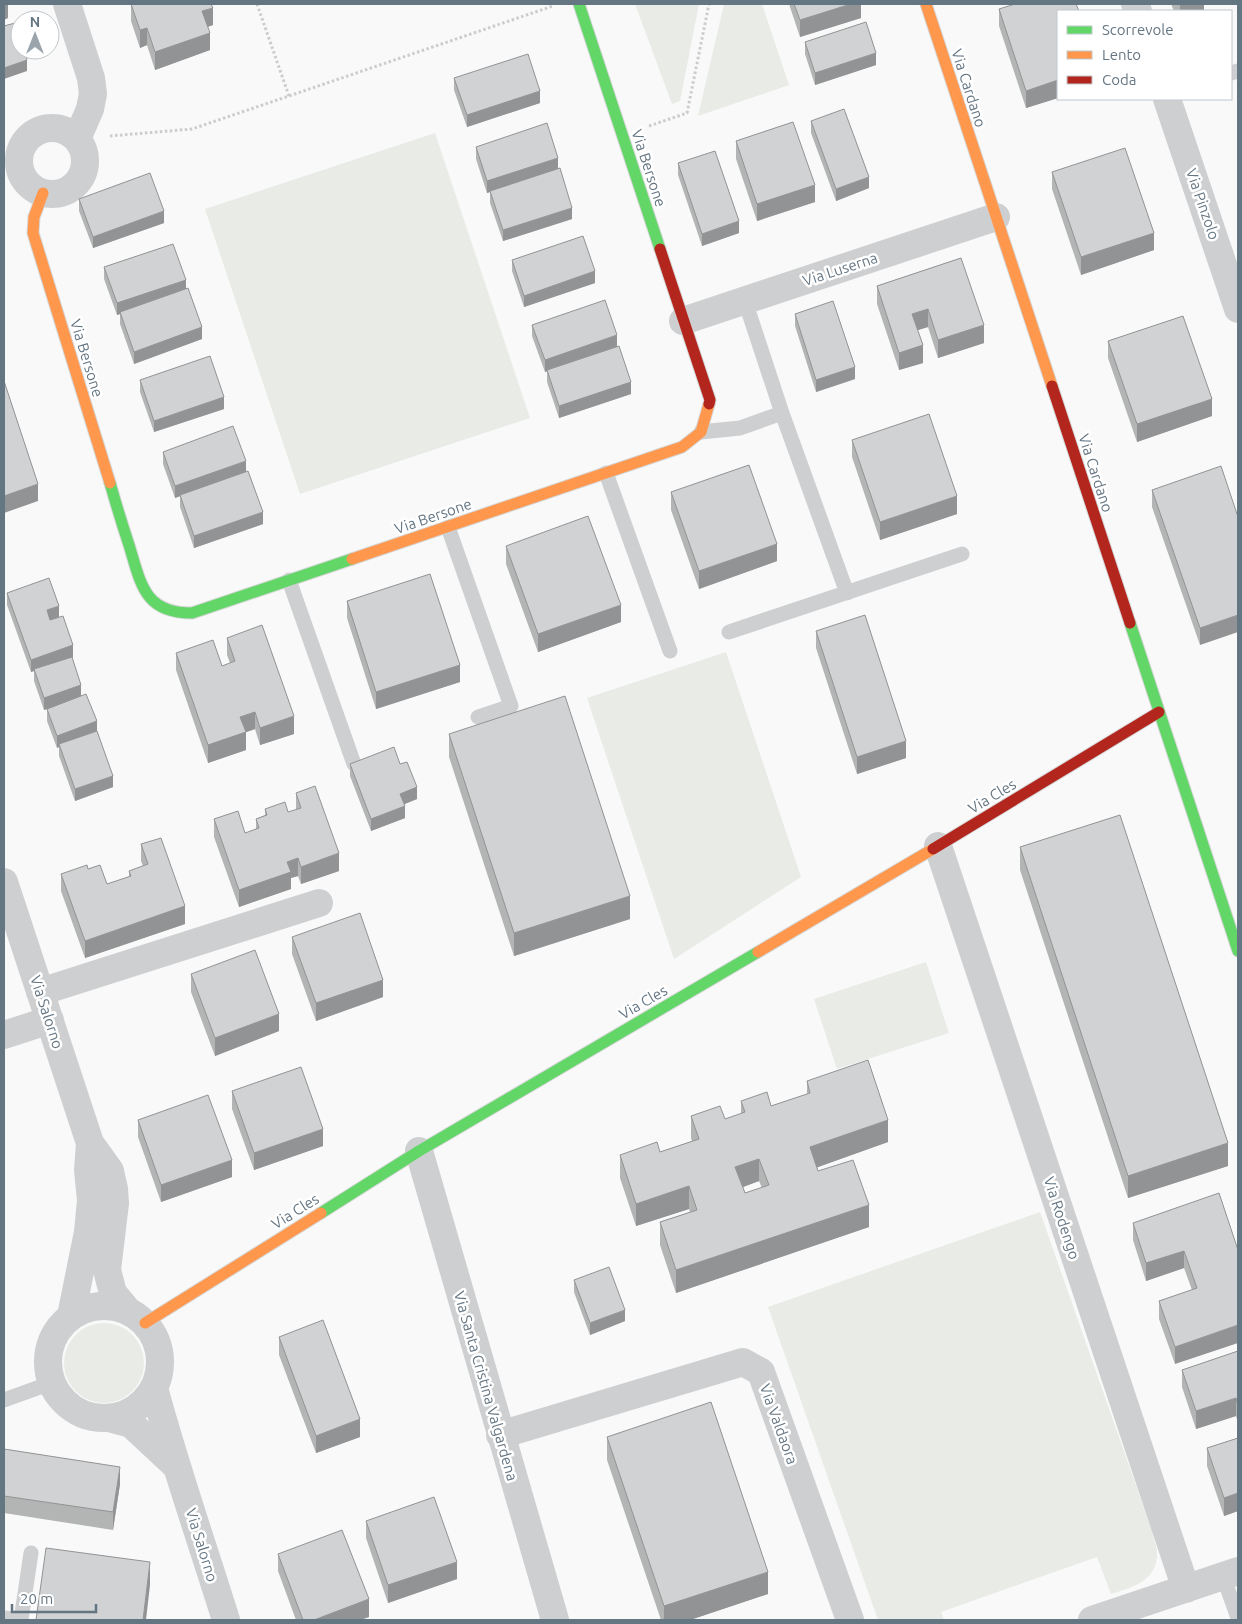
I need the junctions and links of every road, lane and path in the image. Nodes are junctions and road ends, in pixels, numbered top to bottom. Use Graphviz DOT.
graph roads {
  1 [pos="67,4"];
  2 [pos="257,4"];
  3 [pos="558,4"];
  4 [pos="578,4"];
  5 [pos="709,4"];
  6 [pos="926,4"];
  7 [pos="289,96"];
  8 [pos="1167,100"];
  9 [pos="622,135"];
  10 [pos="77,139"];
  11 [pos="12,168"];
  12 [pos="42,193"];
  13 [pos="996,217"];
  14 [pos="745,301"];
  15 [pos="1238,309"];
  16 [pos="684,322"];
  17 [pos="782,413"];
  18 [pos="701,432"];
  19 [pos="606,473"];
  20 [pos="448,527"];
  21 [pos="962,554"];
  22 [pos="289,580"];
  23 [pos="847,593"];
  24 [pos="729,632"];
  25 [pos="670,651"];
  26 [pos="1159,712"];
  27 [pos="478,717"];
  28 [pos="354,764"];
  29 [pos="938,846"];
  30 [pos="4,882"];
  31 [pos="319,903"];
  32 [pos="1238,951"];
  33 [pos="40,992"];
  34 [pos="50,1020"];
  35 [pos="4,1035"];
  36 [pos="90,1143"];
  37 [pos="419,1151"];
  38 [pos="71,1316"];
  39 [pos="137,1317"];
  40 [pos="51,1383"];
  41 [pos="154,1388"];
  42 [pos="4,1400"];
  43 [pos="109,1418"];
  44 [pos="500,1435"];
  45 [pos="179,1469"];
  46 [pos="31,1553"];
  47 [pos="1231,1574"];
  48 [pos="1186,1589"];
  49 [pos="4,1618"];
  50 [pos="1238,1618"];
  51 [pos="551,1619"];
  52 [pos="21,1620"];
  53 [pos="226,1620"];
  54 [pos="850,1620"];
  55 [pos="1092,1620"];
  1 -- 10 [label="street"];
  2 -- 7 [label="path"];
  3 -- 7 [label="path"];
  4 -- 9 [label="street, Via Bersone"];
  5 -- 9 [label="path"];
  6 -- 13 [label="street, Via Cardano"];
  7 -- 10 [label="path"];
  8 -- 15 [label="street, Via Pinzolo"];
  9 -- 16 [label="street, Via Bersone"];
  10 -- 11 [label="street"];
  10 -- 12 [label="street"];
  11 -- 12 [label="street"];
  12 -- 22 [label="street, Via Bersone"];
  13 -- 14 [label="street, Via Luserna"];
  13 -- 26 [label="street, Via Cardano"];
  14 -- 16 [label="street, Via Luserna"];
  14 -- 17 [label="lane"];
  16 -- 18 [label="street, Via Bersone"];
  17 -- 18 [label="lane"];
  17 -- 23 [label="lane"];
  18 -- 19 [label="street, Via Bersone"];
  19 -- 20 [label="street, Via Bersone"];
  19 -- 25 [label="lane"];
  20 -- 22 [label="street, Via Bersone"];
  20 -- 27 [label="lane"];
  21 -- 23 [label="lane"];
  22 -- 28 [label="lane"];
  23 -- 24 [label="lane"];
  26 -- 29 [label="street, Via Cles"];
  26 -- 32 [label="street, Via Cardano"];
  29 -- 37 [label="street, Via Cles"];
  29 -- 48 [label="street, Via Rodengo"];
  30 -- 33 [label="street, Via Salorno"];
  31 -- 33 [label="street"];
  33 -- 34 [label="street, Via Salorno"];
  34 -- 35 [label="street"];
  34 -- 36 [label="street, Via Salorno"];
  36 -- 38 [label="street, Via Salorno"];
  36 -- 39 [label="street, Via Salorno"];
  37 -- 39 [label="street, Via Cles"];
  37 -- 44 [label="street, Via Santa Cristina Valgardena"];
  38 -- 39 [label="street"];
  38 -- 40 [label="street"];
  39 -- 41 [label="street"];
  40 -- 42 [label="lane"];
  40 -- 43 [label="street"];
  41 -- 43 [label="street"];
  41 -- 45 [label="street, Via Salorno"];
  43 -- 45 [label="street, Via Salorno"];
  44 -- 51 [label="street, Via Santa Cristina Valgardena"];
  44 -- 54 [label="street, Via Valdaora"];
  45 -- 53 [label="street, Via Salorno"];
  46 -- 52 [label="lane"];
  47 -- 48 [label="street"];
  47 -- 50 [label="lane"];
  48 -- 55 [label="street"];
  49 -- 52 [label="lane"];
}
